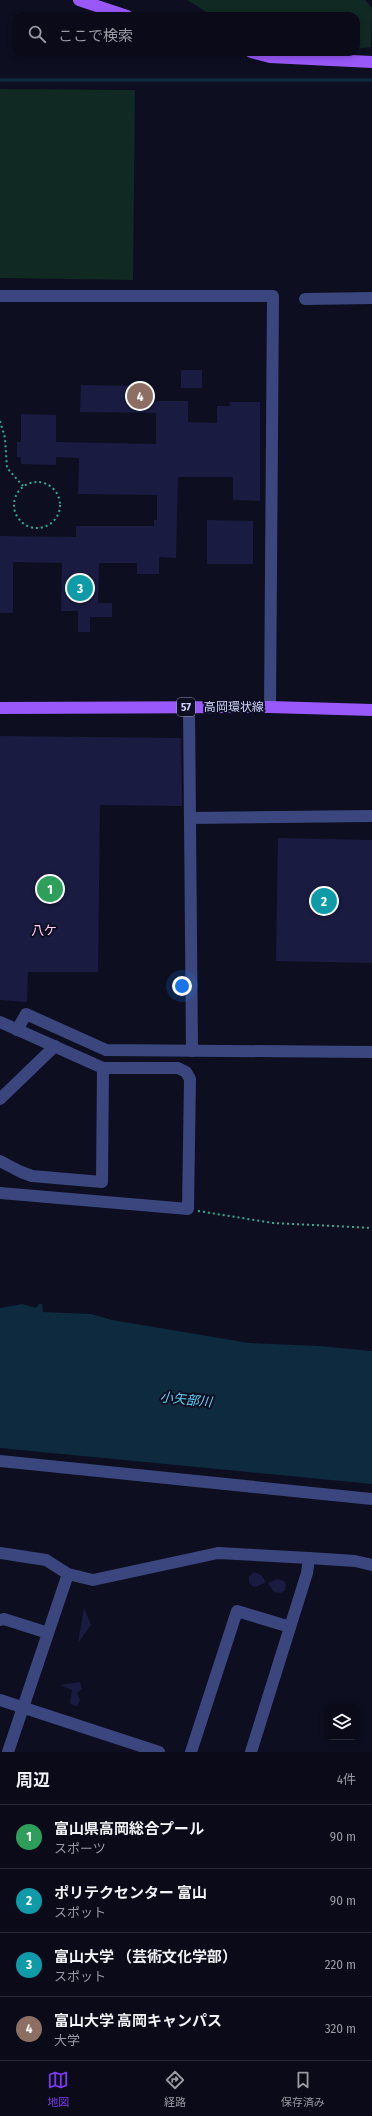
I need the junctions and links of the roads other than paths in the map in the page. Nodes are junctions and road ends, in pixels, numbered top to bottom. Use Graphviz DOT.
graph roads {
  1 [pos="79,0"];
  2 [pos="115,12"];
  3 [pos="266,56"];
  4 [pos="372,62"];
  5 [pos="0,296"];
  6 [pos="372,298"];
  7 [pos="305,299"];
  8 [pos="270,707"];
  9 [pos="0,708"];
  10 [pos="189,708"];
  11 [pos="372,710"];
  12 [pos="372,816"];
  13 [pos="190,818"];
  14 [pos="0,1022"];
  15 [pos="18,1030"];
  16 [pos="54,1046"];
  17 [pos="192,1051"];
  18 [pos="372,1052"];
  19 [pos="103,1068"];
  20 [pos="0,1099"];
  21 [pos="0,1161"];
  22 [pos="0,1193"];
  23 [pos="0,1461"];
  24 [pos="372,1499"];
  25 [pos="0,1553"];
  26 [pos="309,1558"];
  27 [pos="372,1565"];
  28 [pos="68,1574"];
  29 [pos="0,1620"];
  30 [pos="290,1627"];
  31 [pos="48,1633"];
  32 [pos="0,1700"];
  33 [pos="24,1708"];
  34 [pos="8,1752"];
  35 [pos="159,1752"];
  36 [pos="191,1752"];
  37 [pos="251,1752"];
  1 -- 2 [label="main road"];
  3 -- 4 [label="main road"];
  5 -- 8 [label="street"];
  6 -- 7 [label="street"];
  8 -- 10 [label="main road, 高岡環状線 / 57"];
  8 -- 11 [label="main road, 高岡環状線 / 57"];
  9 -- 10 [label="main road, 高岡環状線 / 57"];
  10 -- 13 [label="street"];
  12 -- 13 [label="street"];
  13 -- 17 [label="street"];
  14 -- 15 [label="street"];
  15 -- 16 [label="street"];
  15 -- 17 [label="street"];
  16 -- 19 [label="street"];
  16 -- 20 [label="street"];
  17 -- 18 [label="street"];
  19 -- 21 [label="street"];
  19 -- 22 [label="street"];
  23 -- 24 [label="street"];
  25 -- 28 [label="street"];
  26 -- 27 [label="street"];
  26 -- 28 [label="street"];
  26 -- 30 [label="street"];
  28 -- 31 [label="street"];
  29 -- 31 [label="street"];
  30 -- 36 [label="street"];
  30 -- 37 [label="street"];
  31 -- 33 [label="street"];
  32 -- 33 [label="street"];
  33 -- 34 [label="street"];
  33 -- 35 [label="street"];
}
